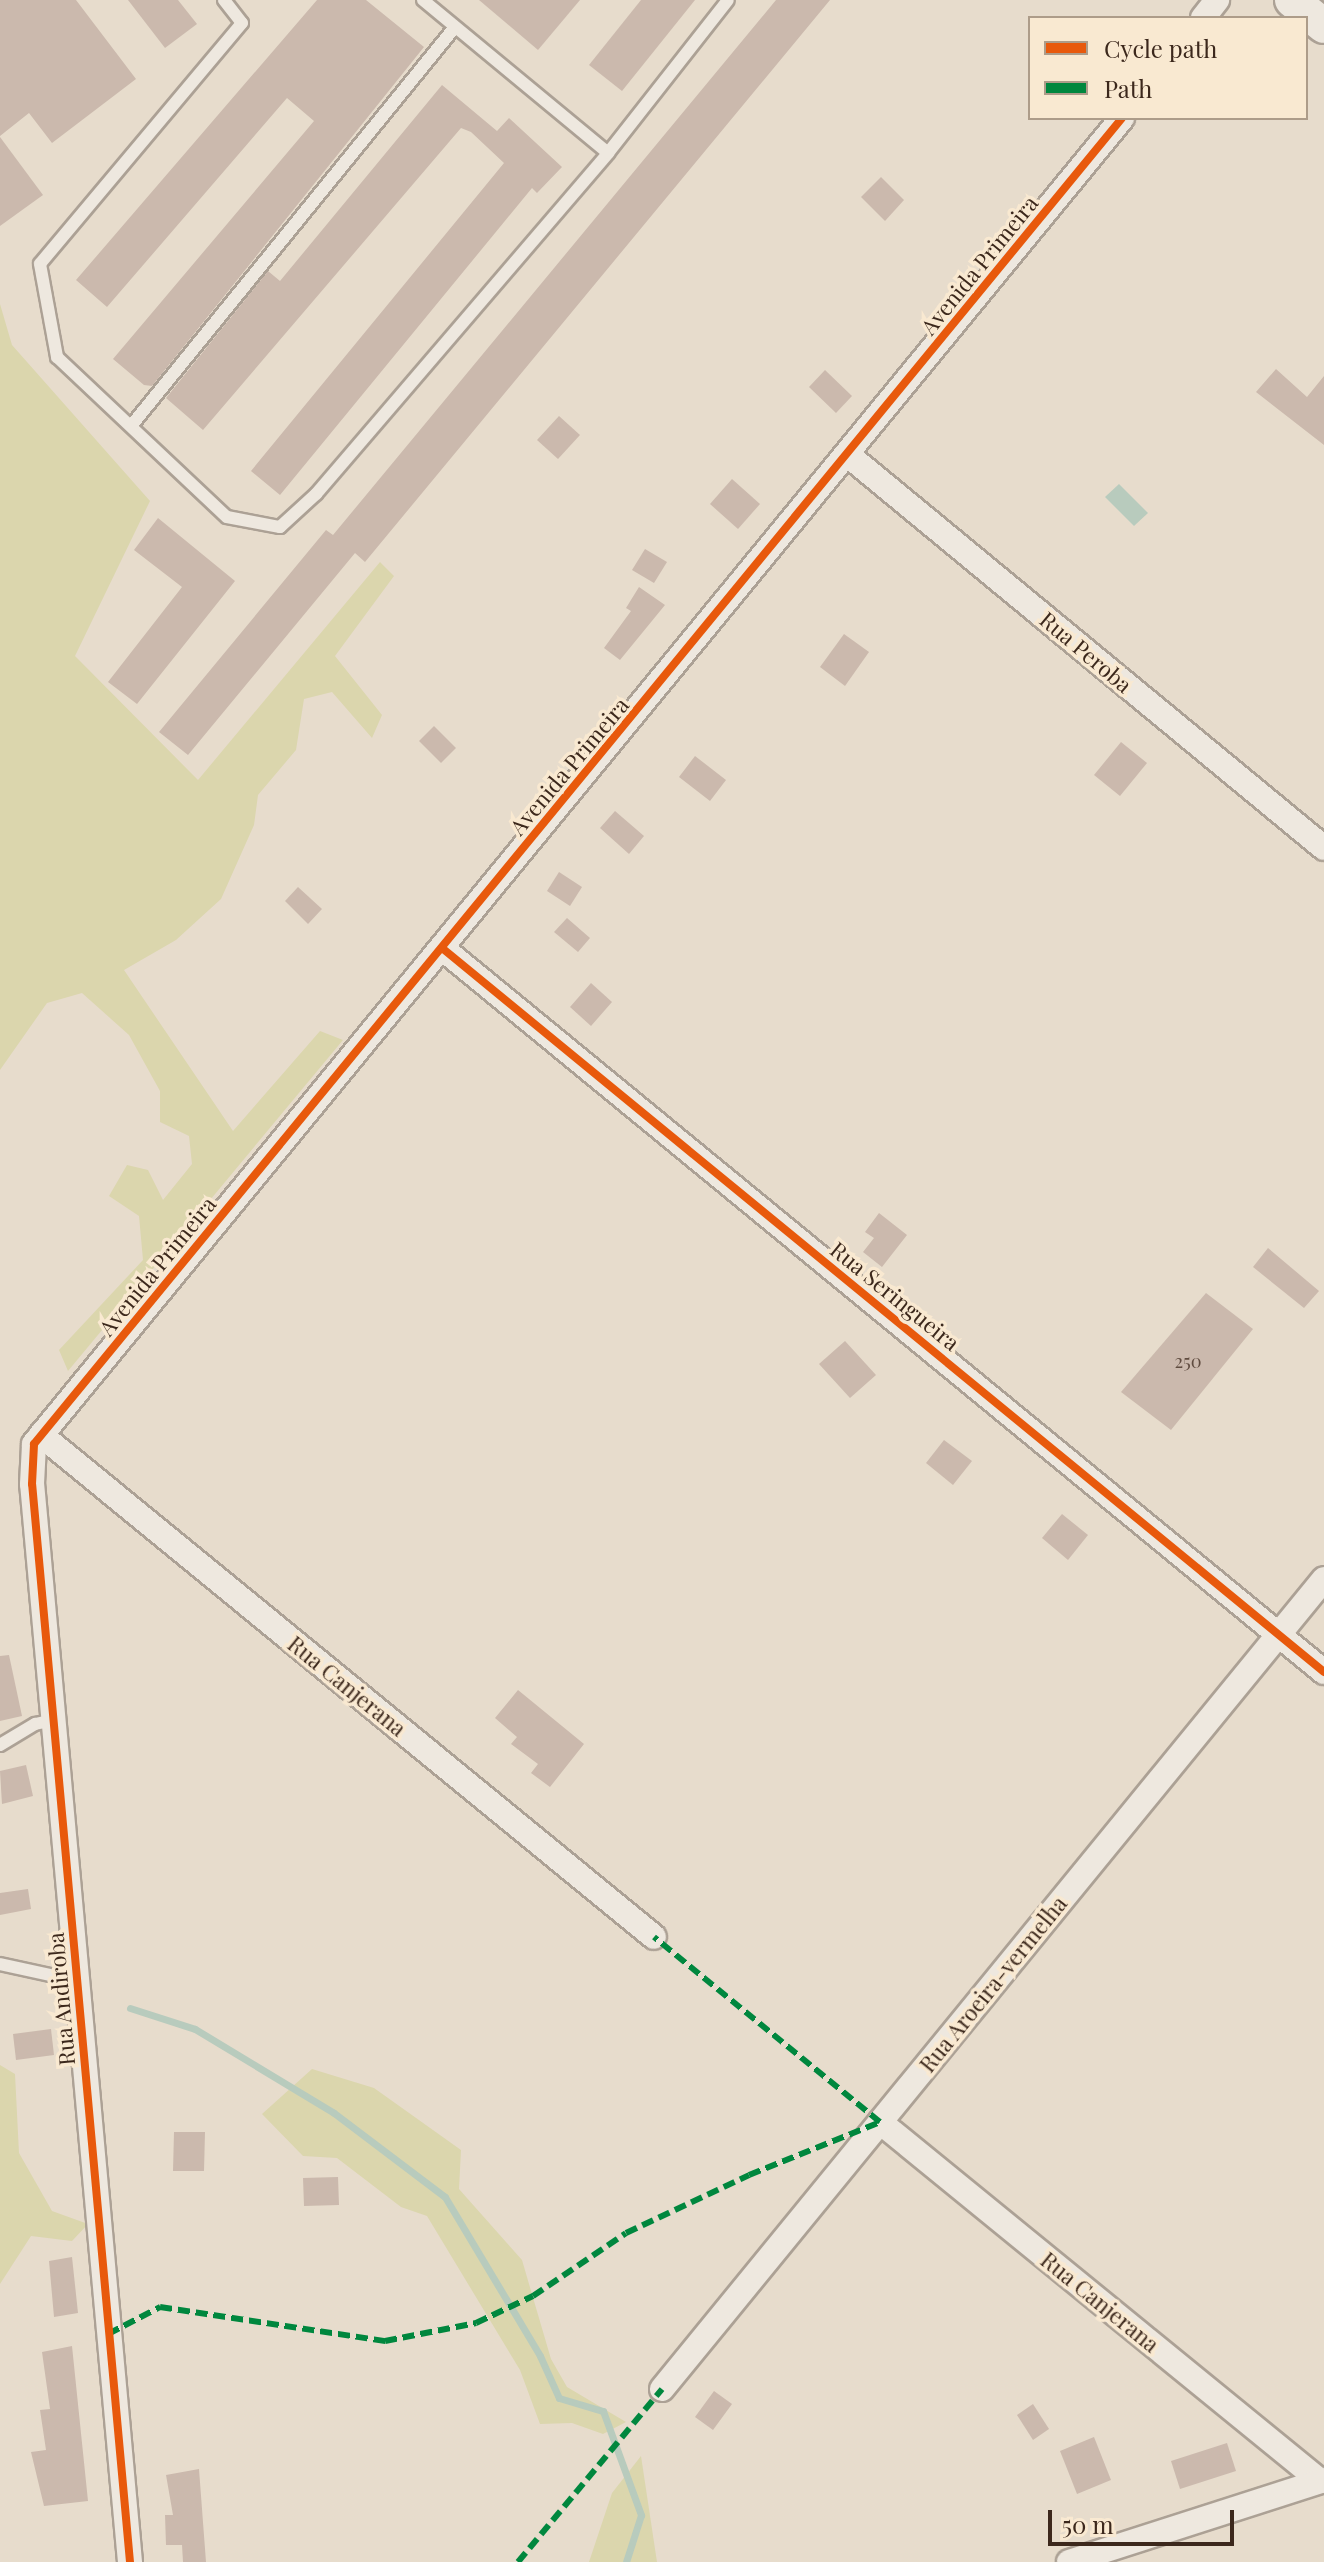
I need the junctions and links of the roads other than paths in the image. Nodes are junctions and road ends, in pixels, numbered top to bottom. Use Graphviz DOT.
graph roads {
  1 [pos="224,0"];
  2 [pos="423,0"];
  3 [pos="728,0"];
  4 [pos="1217,0"];
  5 [pos="1292,0"];
  6 [pos="1205,16"];
  7 [pos="1324,26"];
  8 [pos="455,27"];
  9 [pos="1120,120"];
  10 [pos="608,153"];
  11 [pos="131,426"];
  12 [pos="848,455"];
  13 [pos="1324,848"];
  14 [pos="442,948"];
  15 [pos="41,1435"];
  16 [pos="1324,1579"];
  17 [pos="1279,1634"];
  18 [pos="1324,1672"];
  19 [pos="54,1720"];
  20 [pos="0,1745"];
  21 [pos="654,1937"];
  22 [pos="0,1964"];
  23 [pos="78,1981"];
  24 [pos="880,2122"];
  25 [pos="662,2389"];
  26 [pos="1322,2480"];
  27 [pos="130,2562"];
  28 [pos="1069,2562"];
  1 -- 11 [label="lane"];
  2 -- 8 [label="lane"];
  3 -- 10 [label="lane"];
  4 -- 6 [label="street"];
  5 -- 7 [label="street"];
  8 -- 10 [label="lane"];
  8 -- 11 [label="lane"];
  9 -- 12 [label="street, Avenida Primeira"];
  10 -- 11 [label="lane"];
  12 -- 13 [label="street, Rua Peroba"];
  12 -- 14 [label="street, Avenida Primeira"];
  14 -- 15 [label="street, Avenida Primeira"];
  14 -- 17 [label="street, Rua Seringueira"];
  15 -- 19 [label="street, Rua Andiroba"];
  15 -- 21 [label="street, Rua Canjerana"];
  16 -- 17 [label="street, Rua Aroeira-vermelha"];
  17 -- 18 [label="street, Rua Seringueira"];
  17 -- 24 [label="street, Rua Aroeira-vermelha"];
  19 -- 20 [label="lane"];
  19 -- 23 [label="street, Rua Andiroba"];
  22 -- 23 [label="lane"];
  23 -- 27 [label="street, Rua Andiroba"];
  24 -- 25 [label="street, Rua Aroeira-vermelha"];
  24 -- 26 [label="street, Rua Canjerana"];
  26 -- 28 [label="street"];
}
